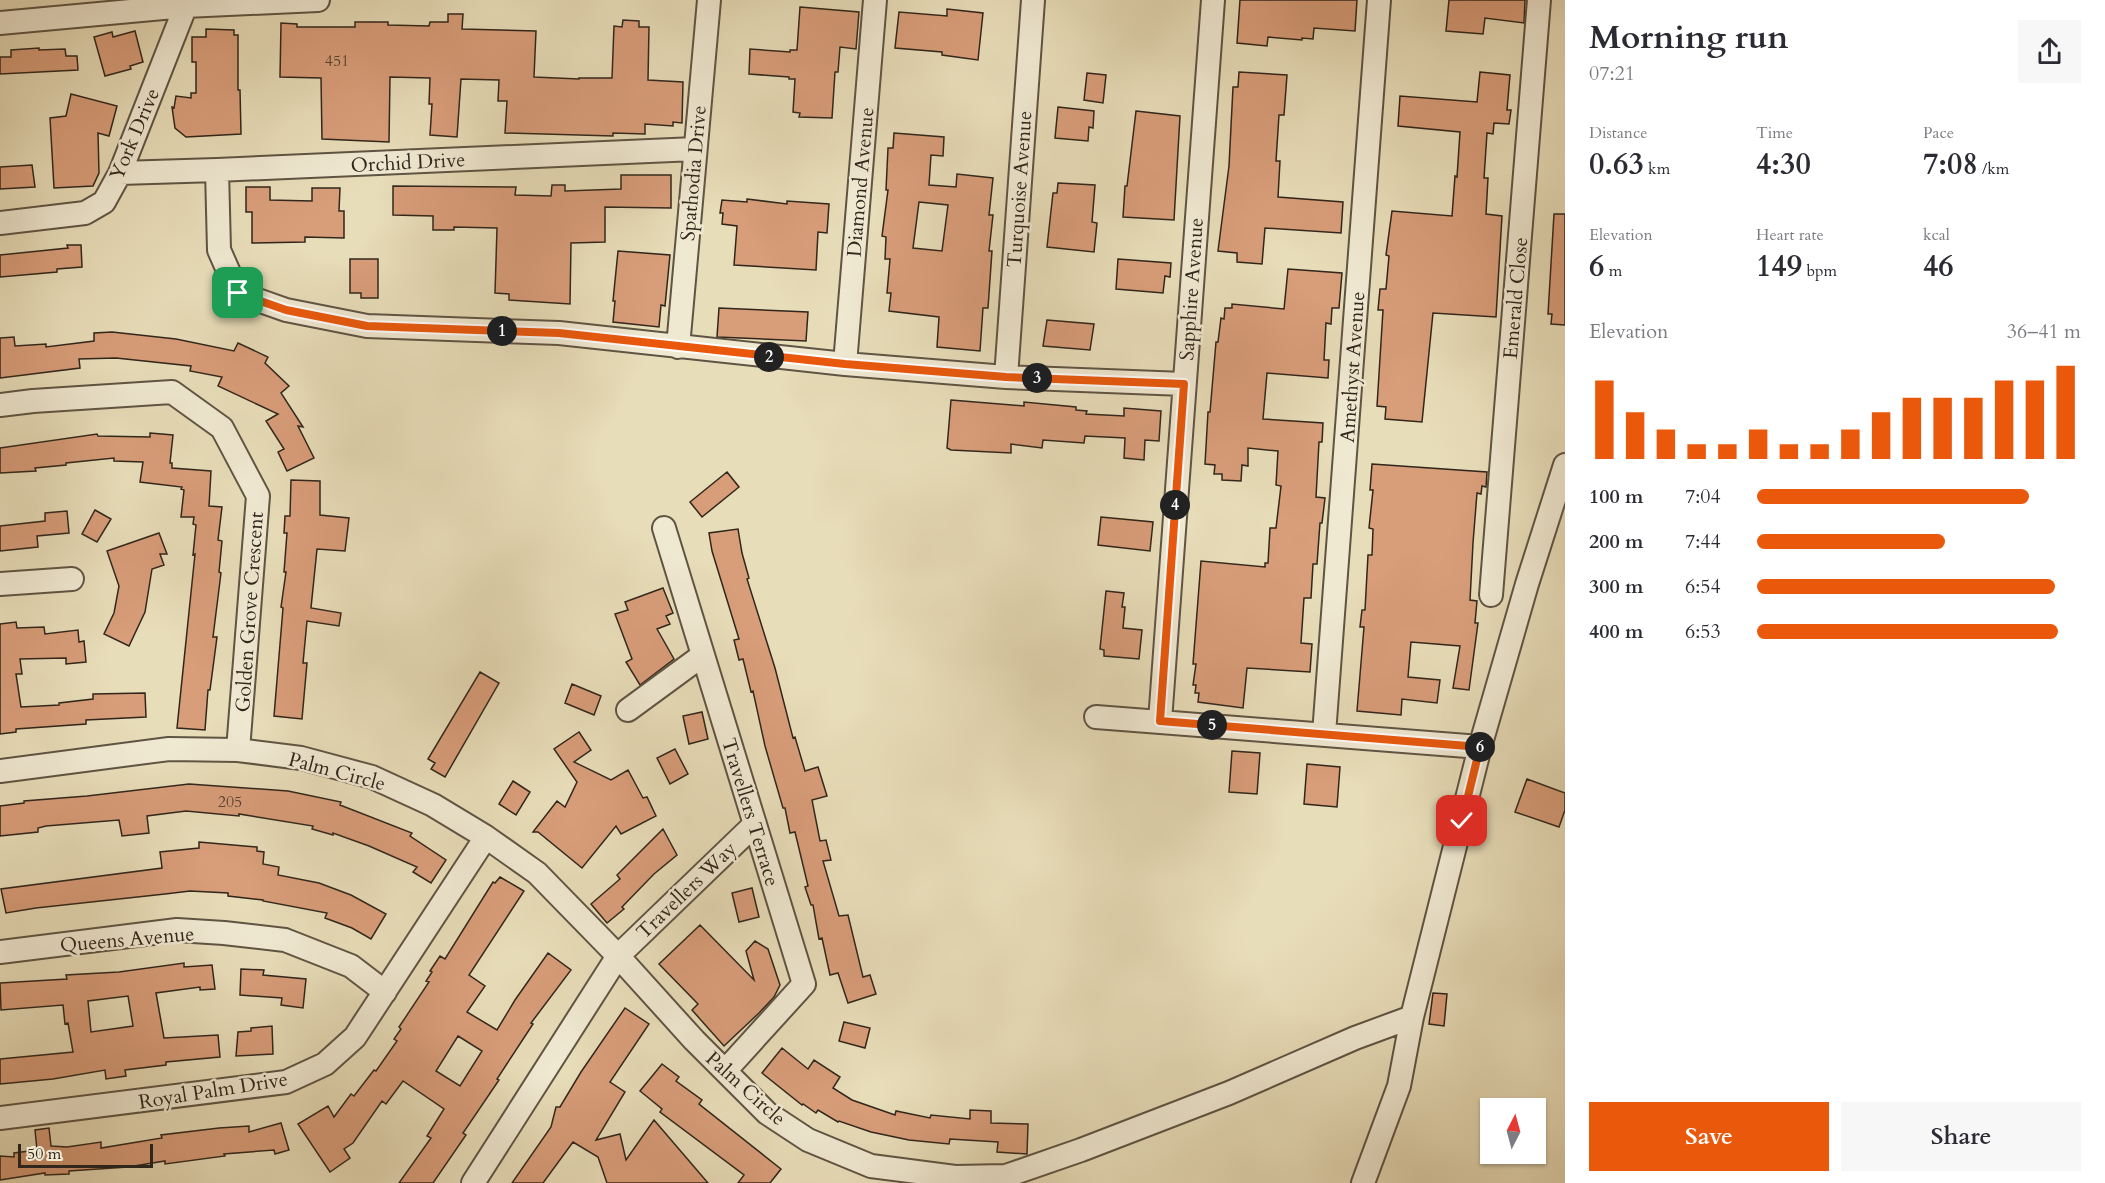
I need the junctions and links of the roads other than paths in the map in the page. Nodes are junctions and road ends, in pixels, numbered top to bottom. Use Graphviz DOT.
graph roads {
  1 [pos="318,0"];
  2 [pos="709,0"];
  3 [pos="875,0"];
  4 [pos="1032,0"];
  5 [pos="1213,0"];
  6 [pos="1379,0"];
  7 [pos="1539,0"];
  8 [pos="186,3"];
  9 [pos="0,23"];
  10 [pos="695,149"];
  11 [pos="217,170"];
  12 [pos="120,172"];
  13 [pos="0,223"];
  14 [pos="678,347"];
  15 [pos="845,364"];
  16 [pos="1006,377"];
  17 [pos="1184,384"];
  18 [pos="0,405"];
  19 [pos="1565,465"];
  20 [pos="664,528"];
  21 [pos="72,579"];
  22 [pos="0,584"];
  23 [pos="1491,595"];
  24 [pos="703,655"];
  25 [pos="628,710"];
  26 [pos="1096,717"];
  27 [pos="1160,721"];
  28 [pos="1324,734"];
  29 [pos="1480,747"];
  30 [pos="238,750"];
  31 [pos="0,771"];
  32 [pos="755,824"];
  33 [pos="486,837"];
  34 [pos="0,952"];
  35 [pos="618,956"];
  36 [pos="385,992"];
  37 [pos="1412,1017"];
  38 [pos="725,1071"];
  39 [pos="0,1118"];
  40 [pos="473,1183"];
  41 [pos="1363,1183"];
  1 -- 8 [label="street"];
  2 -- 10 [label="street, Spathodia Drive"];
  3 -- 15 [label="street, Diamond Avenue"];
  4 -- 16 [label="street, Turquoise Avenue"];
  5 -- 17 [label="street, Sapphire Avenue"];
  6 -- 28 [label="street, Amethyst Avenue"];
  7 -- 23 [label="street, Emerald Close"];
  8 -- 9 [label="street"];
  8 -- 12 [label="street, York Drive"];
  10 -- 11 [label="street, Orchid Drive"];
  10 -- 14 [label="street, Spathodia Drive"];
  11 -- 12 [label="street, Orchid Drive"];
  11 -- 14 [label="street"];
  12 -- 13 [label="street, York Drive"];
  14 -- 15 [label="street"];
  15 -- 16 [label="street"];
  16 -- 17 [label="street"];
  17 -- 27 [label="street, Sapphire Avenue"];
  18 -- 30 [label="street, Golden Grove Crescent"];
  19 -- 29 [label="street"];
  20 -- 24 [label="street, Travellers Terrace"];
  21 -- 22 [label="street"];
  24 -- 25 [label="street"];
  24 -- 32 [label="street, Travellers Terrace"];
  26 -- 27 [label="street"];
  27 -- 28 [label="street"];
  28 -- 29 [label="street"];
  29 -- 37 [label="street"];
  30 -- 31 [label="street, Palm Circle"];
  30 -- 33 [label="street, Palm Circle"];
  32 -- 35 [label="street, Travellers Way"];
  32 -- 38 [label="street, Travellers Terrace"];
  33 -- 35 [label="street, Palm Circle"];
  33 -- 36 [label="street, Royal Palm Drive"];
  34 -- 36 [label="street, Queens Avenue"];
  35 -- 38 [label="street, Palm Circle"];
  35 -- 40 [label="street"];
  36 -- 39 [label="street, Royal Palm Drive"];
  37 -- 38 [label="street, Palm Circle"];
  37 -- 41 [label="street"];
}
